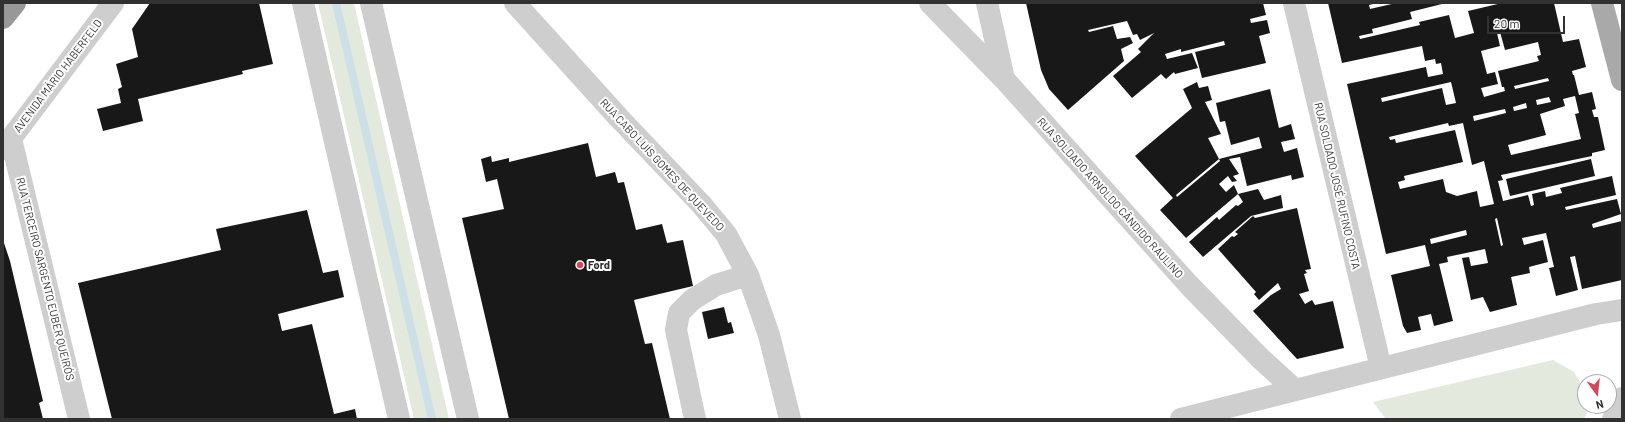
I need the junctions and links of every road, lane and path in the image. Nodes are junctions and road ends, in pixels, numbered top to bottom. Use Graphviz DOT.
graph roads {
  1 [pos="14,3"];
  2 [pos="113,3"];
  3 [pos="303,3"];
  4 [pos="371,3"];
  5 [pos="515,3"];
  6 [pos="930,3"];
  7 [pos="987,3"];
  8 [pos="1294,3"];
  9 [pos="1602,3"];
  10 [pos="3,18"];
  11 [pos="1004,79"];
  12 [pos="1622,80"];
  13 [pos="7,144"];
  14 [pos="748,275"];
  15 [pos="1622,310"];
  16 [pos="1381,368"];
  17 [pos="1294,389"];
  18 [pos="1622,398"];
  19 [pos="79,419"];
  20 [pos="399,419"];
  21 [pos="468,419"];
  22 [pos="695,419"];
  23 [pos="790,419"];
  24 [pos="1181,419"];
  25 [pos="1613,419"];
  1 -- 10 [label="highway"];
  2 -- 13 [label="street, AVENIDA MÁRIO HABERFELD"];
  3 -- 20 [label="street"];
  4 -- 21 [label="street"];
  5 -- 14 [label="street, RUA CABO LUÍS GOMES DE QUEVEDO"];
  6 -- 11 [label="street, RUA SOLDADO ARNOLDO CÂNDIDO RAULINO"];
  7 -- 11 [label="street"];
  8 -- 16 [label="street, RUA SOLDADO JOSÉ RUFINO COSTA"];
  9 -- 12 [label="main road"];
  11 -- 17 [label="street, RUA SOLDADO ARNOLDO CÂNDIDO RAULINO"];
  13 -- 19 [label="street, RUA TERCEIRO SARGENTO EUBER QUEIRÓS"];
  14 -- 22 [label="street"];
  14 -- 23 [label="street, RUA CABO LUÍS GOMES DE QUEVEDO"];
  15 -- 16 [label="street"];
  16 -- 17 [label="street"];
  17 -- 24 [label="street"];
  18 -- 25 [label="street"];
}
